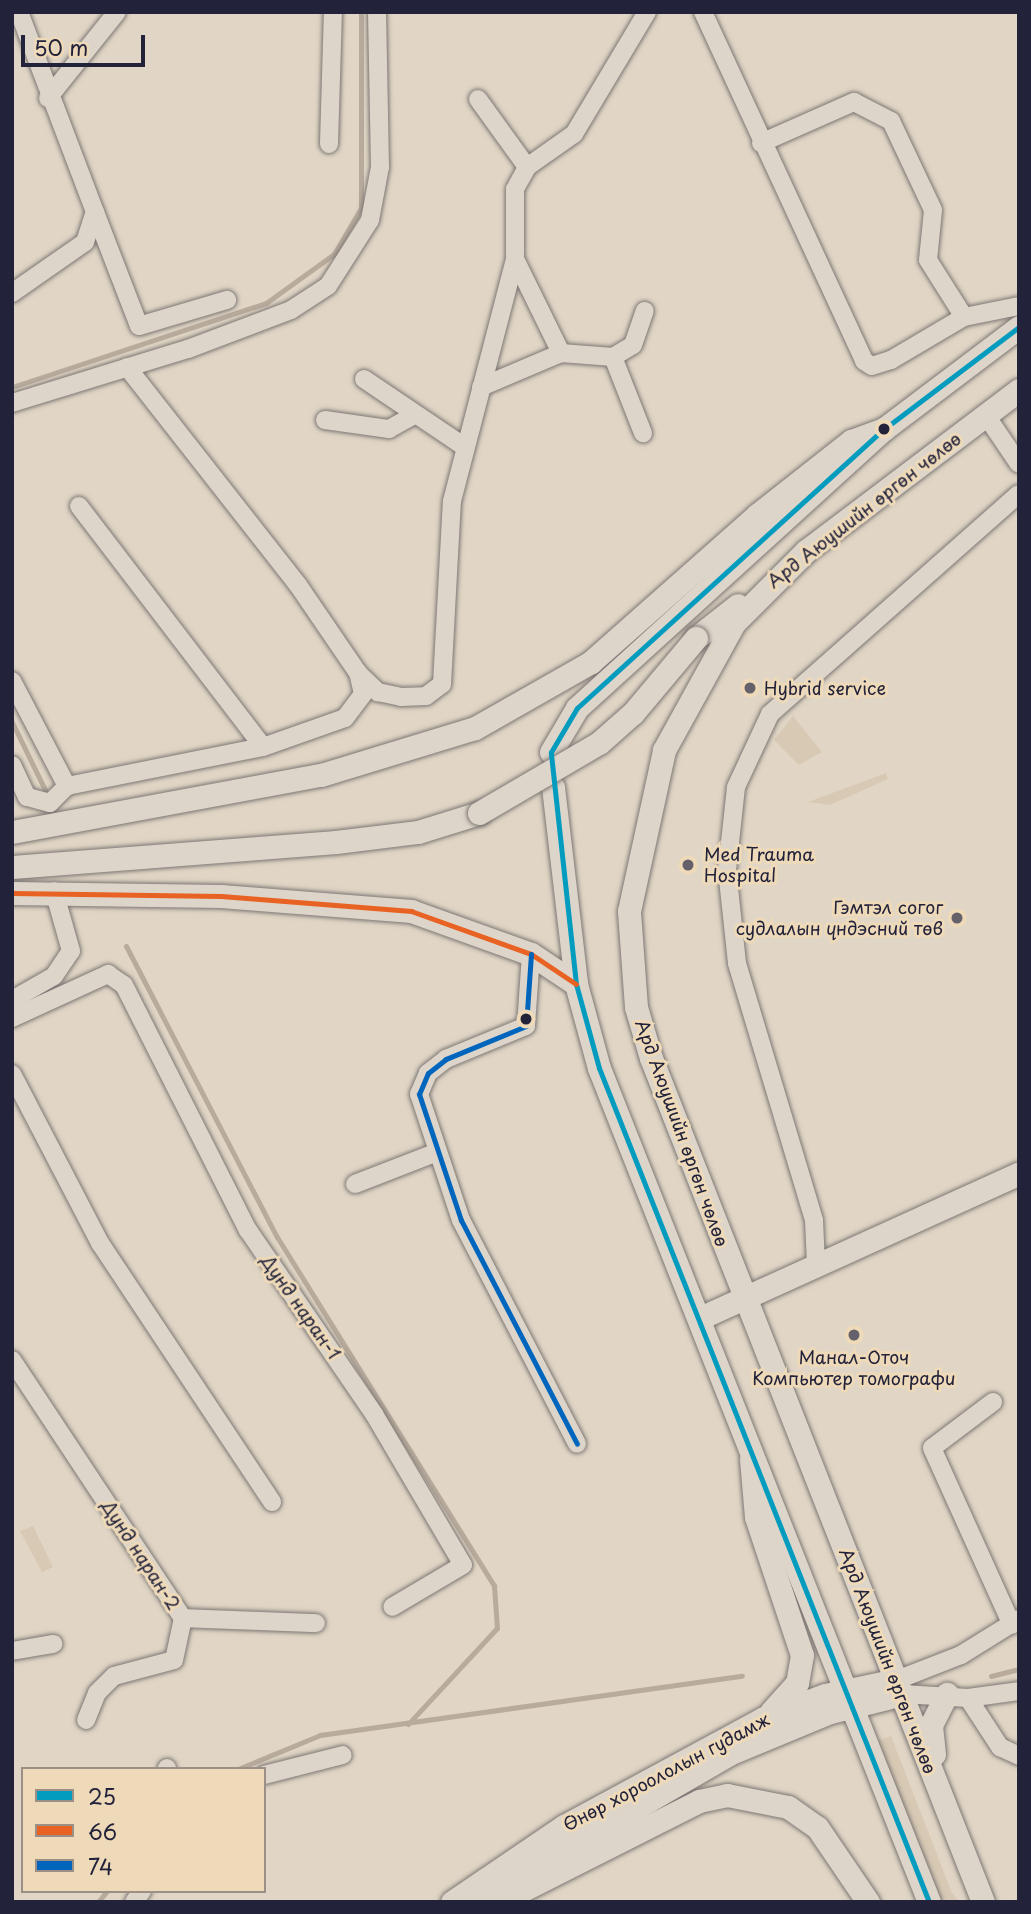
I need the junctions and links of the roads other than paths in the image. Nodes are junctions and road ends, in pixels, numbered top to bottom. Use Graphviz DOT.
graph roads {
  1 [pos="19,12"];
  2 [pos="117,12"];
  3 [pos="333,12"];
  4 [pos="377,12"];
  5 [pos="647,12"];
  6 [pos="703,12"];
  7 [pos="48,99"];
  8 [pos="478,99"];
  9 [pos="761,143"];
  10 [pos="330,144"];
  11 [pos="527,167"];
  12 [pos="95,212"];
  13 [pos="516,259"];
  14 [pos="12,293"];
  15 [pos="227,300"];
  16 [pos="1019,306"];
  17 [pos="645,311"];
  18 [pos="964,317"];
  19 [pos="1019,327"];
  20 [pos="561,353"];
  21 [pos="613,357"];
  22 [pos="127,368"];
  23 [pos="364,379"];
  24 [pos="481,387"];
  25 [pos="1019,390"];
  26 [pos="12,402"];
  27 [pos="985,414"];
  28 [pos="414,415"];
  29 [pos="325,420"];
  30 [pos="884,429"];
  31 [pos="643,433"];
  32 [pos="464,447"];
  33 [pos="1019,464"];
  34 [pos="1019,494"];
  35 [pos="79,506"];
  36 [pos="806,551"];
  37 [pos="358,673"];
  38 [pos="12,681"];
  39 [pos="263,747"];
  40 [pos="551,752"];
  41 [pos="12,765"];
  42 [pos="67,786"];
  43 [pos="553,787"];
  44 [pos="12,832"];
  45 [pos="12,867"];
  46 [pos="54,891"];
  47 [pos="12,893"];
  48 [pos="531,954"];
  49 [pos="576,984"];
  50 [pos="12,1000"];
  51 [pos="12,1018"];
  52 [pos="12,1074"];
  53 [pos="435,1153"];
  54 [pos="1019,1173"];
  55 [pos="355,1185"];
  56 [pos="816,1264"];
  57 [pos="744,1298"];
  58 [pos="700,1318"];
  59 [pos="12,1360"];
  60 [pos="993,1402"];
  61 [pos="749,1435"];
  62 [pos="577,1444"];
  63 [pos="272,1502"];
  64 [pos="392,1607"];
  65 [pos="183,1618"];
  66 [pos="1015,1622"];
  67 [pos="316,1623"];
  68 [pos="53,1644"];
  69 [pos="12,1651"];
  70 [pos="900,1687"];
  71 [pos="1019,1691"];
  72 [pos="957,1696"];
  73 [pos="852,1697"];
  74 [pos="764,1718"];
  75 [pos="86,1720"];
  76 [pos="343,1755"];
  77 [pos="1019,1756"];
  78 [pos="266,1774"];
  79 [pos="937,1785"];
  80 [pos="452,1902"];
  81 [pos="472,1902"];
  82 [pos="487,1902"];
  83 [pos="867,1902"];
  84 [pos="929,1902"];
  85 [pos="983,1902"];
  1 -- 7 [label="street"];
  2 -- 7 [label="street"];
  3 -- 10 [label="street"];
  4 -- 22 [label="street"];
  5 -- 11 [label="street"];
  6 -- 9 [label="street"];
  7 -- 12 [label="street"];
  8 -- 11 [label="street"];
  9 -- 18 [label="street"];
  9 -- 18 [label="street"];
  11 -- 13 [label="street"];
  12 -- 14 [label="street"];
  12 -- 15 [label="street"];
  13 -- 20 [label="street"];
  13 -- 24 [label="street"];
  16 -- 18 [label="street"];
  17 -- 21 [label="street"];
  19 -- 30 [label="main road, Ард Аюушийн өргөн чөлөө"];
  20 -- 21 [label="street"];
  20 -- 24 [label="street"];
  21 -- 31 [label="street"];
  22 -- 26 [label="street"];
  22 -- 37 [label="street"];
  23 -- 28 [label="street"];
  24 -- 32 [label="street"];
  25 -- 27 [label="main road, Ард Аюушийн өргөн чөлөө"];
  27 -- 33 [label="street"];
  27 -- 36 [label="main road, Ард Аюушийн өргөн чөлөө"];
  28 -- 29 [label="street"];
  28 -- 32 [label="street"];
  30 -- 40 [label="main road, Ард Аюушийн өргөн чөлөө"];
  30 -- 44 [label="main road"];
  32 -- 37 [label="street"];
  34 -- 56 [label="street"];
  35 -- 39 [label="street"];
  36 -- 45 [label="main road, bridge"];
  36 -- 57 [label="main road, Ард Аюушийн өргөн чөлөө"];
  37 -- 39 [label="street"];
  38 -- 42 [label="street"];
  39 -- 42 [label="street"];
  41 -- 42 [label="street"];
  43 -- 49 [label="main road"];
  46 -- 47 [label="main road"];
  46 -- 48 [label="main road"];
  46 -- 50 [label="street"];
  48 -- 49 [label="main road"];
  48 -- 53 [label="street"];
  49 -- 58 [label="main road"];
  51 -- 64 [label="street, Дунд наран-1"];
  52 -- 63 [label="street"];
  53 -- 55 [label="street"];
  53 -- 62 [label="street"];
  54 -- 56 [label="main road"];
  56 -- 57 [label="main road"];
  57 -- 58 [label="main road"];
  57 -- 70 [label="main road, Ард Аюушийн өргөн чөлөө"];
  58 -- 61 [label="main road"];
  59 -- 65 [label="street, Дунд наран-2"];
  60 -- 66 [label="street"];
  61 -- 73 [label="main road"];
  61 -- 74 [label="main road"];
  65 -- 67 [label="street"];
  65 -- 75 [label="street, Дунд наран-2"];
  66 -- 70 [label="street"];
  68 -- 69 [label="street"];
  70 -- 72 [label="street"];
  70 -- 73 [label="main road, Өнөр хороололын гудамж"];
  70 -- 79 [label="main road, Ард Аюушийн өргөн чөлөө"];
  71 -- 72 [label="street"];
  72 -- 77 [label="street"];
  72 -- 79 [label="main road"];
  73 -- 74 [label="main road, Өнөр хороололын гудамж"];
  73 -- 81 [label="main road, Өнөр хороололын гудамж"];
  73 -- 84 [label="main road"];
  74 -- 80 [label="main road, Өнөр хороололын гудамж"];
  76 -- 78 [label="street"];
  79 -- 85 [label="main road, Ард Аюушийн өргөн чөлөө"];
  82 -- 83 [label="main road"];
}
